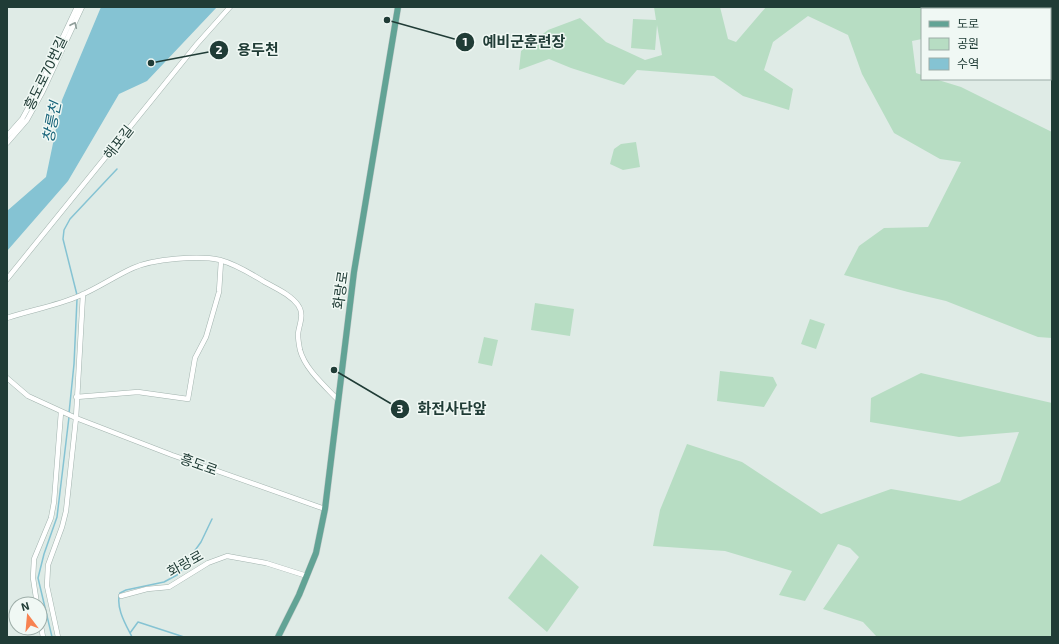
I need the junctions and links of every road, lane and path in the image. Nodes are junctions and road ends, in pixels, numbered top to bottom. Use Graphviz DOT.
graph roads {
  1 [pos="76,7"];
  2 [pos="82,7"];
  3 [pos="230,7"];
  4 [pos="398,7"];
  5 [pos="7,136"];
  6 [pos="7,143"];
  7 [pos="221,260"];
  8 [pos="7,279"];
  9 [pos="81,295"];
  10 [pos="7,318"];
  11 [pos="7,378"];
  12 [pos="76,397"];
  13 [pos="338,400"];
  14 [pos="62,412"];
  15 [pos="74,418"];
  16 [pos="325,509"];
  17 [pos="307,576"];
  18 [pos="35,596"];
  19 [pos="121,596"];
  20 [pos="58,637"];
  21 [pos="278,637"];
  1 -- 5 [label="street, 흥도로70번길"];
  6 -- 2 [label="street, one-way"];
  3 -- 8 [label="street, 해포길"];
  4 -- 13 [label="main road, 화랑로"];
  7 -- 9 [label="street"];
  7 -- 12 [label="street"];
  7 -- 13 [label="street"];
  9 -- 10 [label="street"];
  9 -- 12 [label="street"];
  11 -- 14 [label="street"];
  12 -- 15 [label="street"];
  13 -- 16 [label="main road, 화랑로"];
  14 -- 15 [label="street, 흥도로"];
  14 -- 18 [label="street"];
  15 -- 16 [label="street, 흥도로"];
  15 -- 20 [label="street"];
  16 -- 17 [label="main road, 화랑로"];
  17 -- 19 [label="street, 화랑로"];
  17 -- 21 [label="main road, 화랑로"];
}
